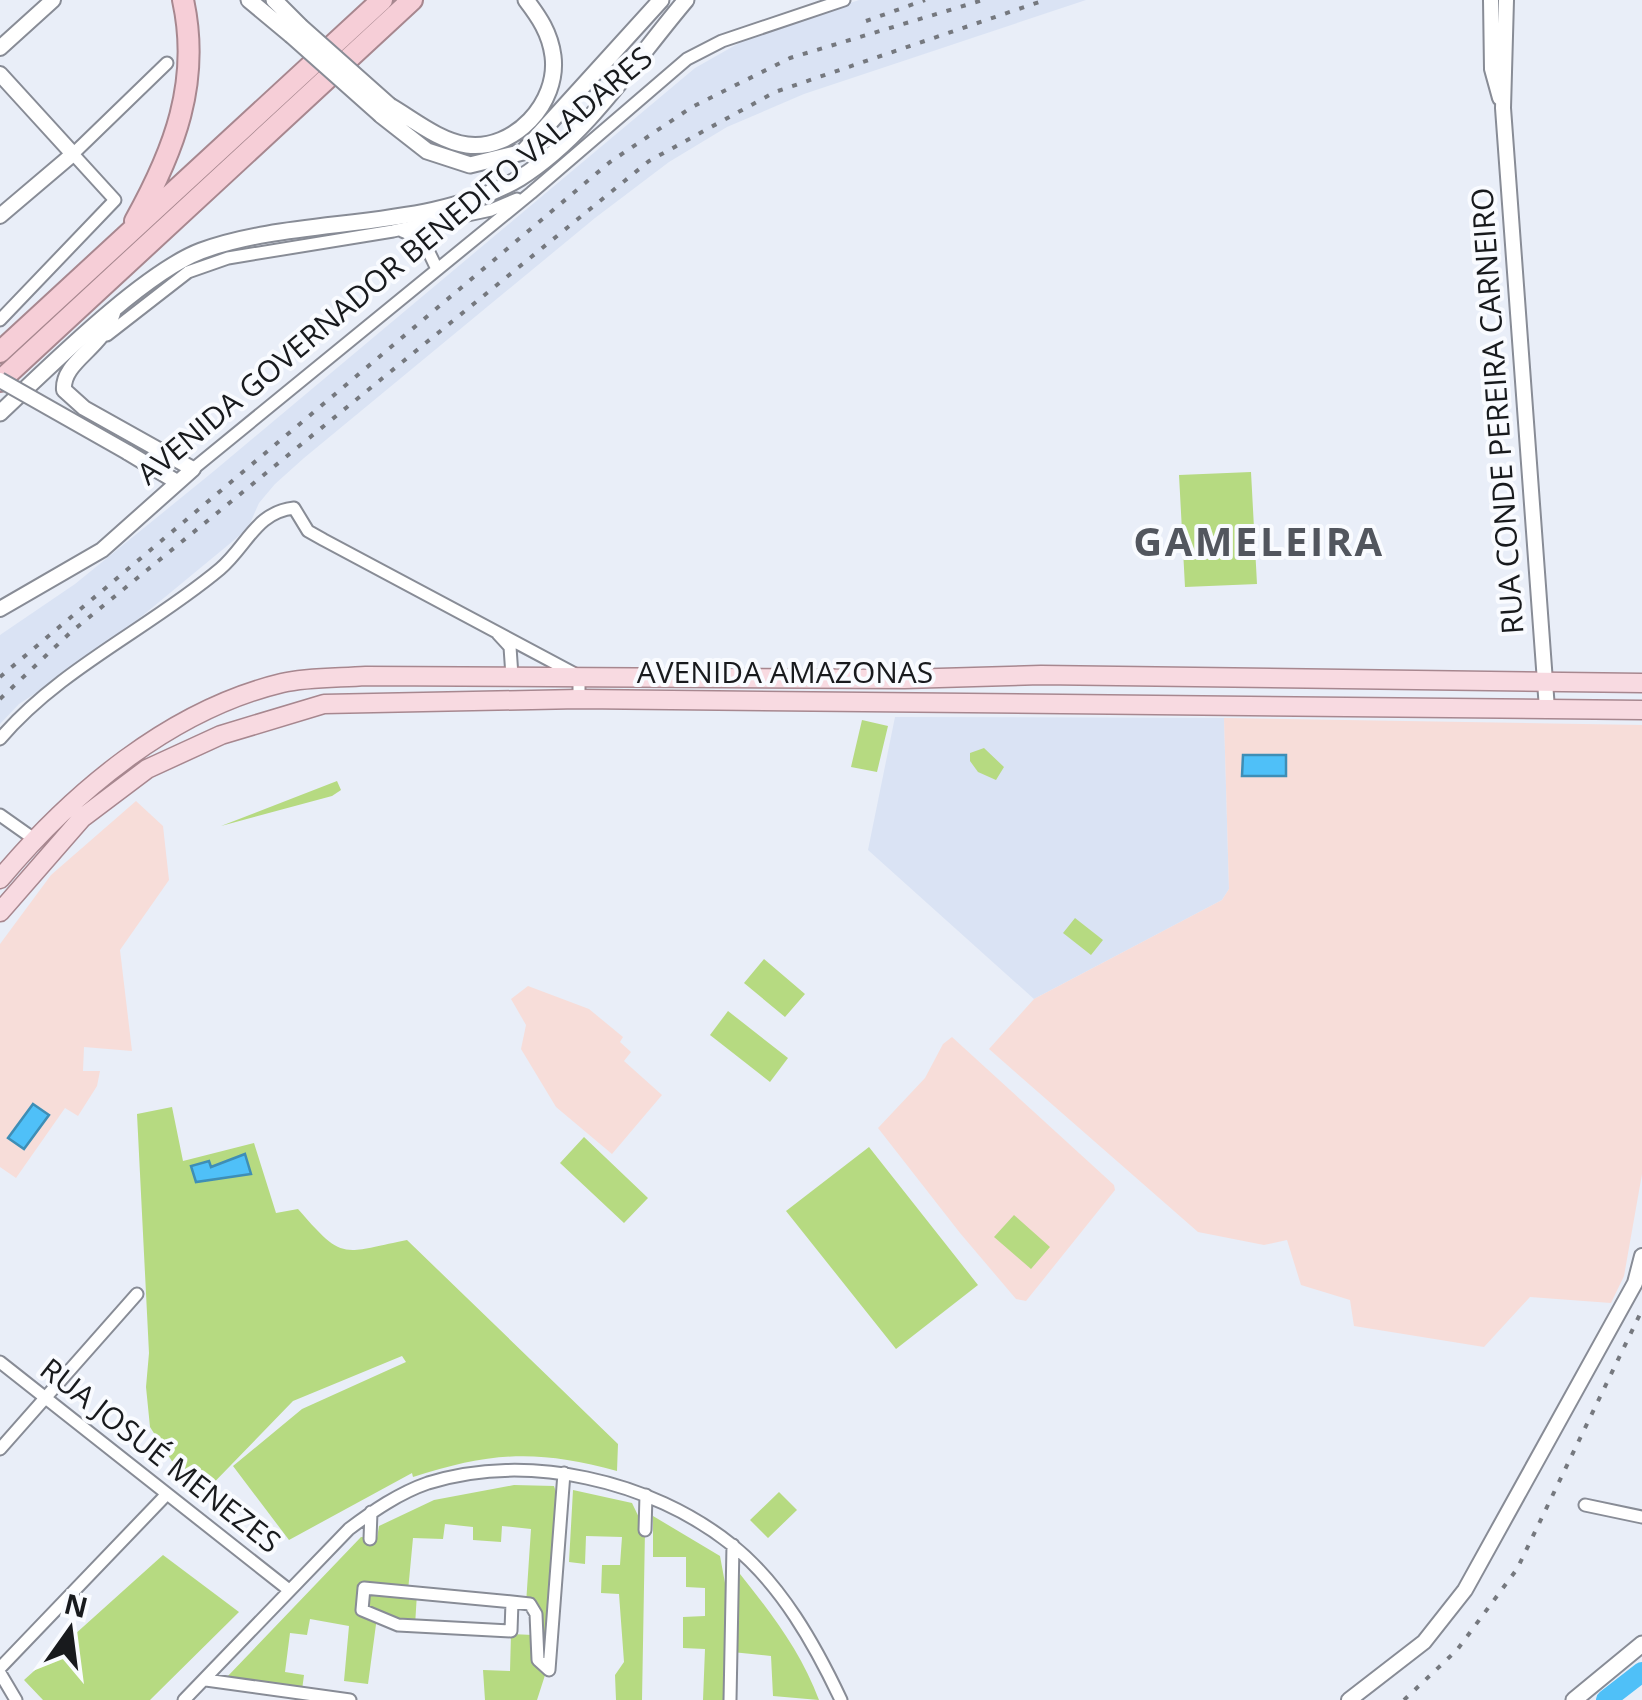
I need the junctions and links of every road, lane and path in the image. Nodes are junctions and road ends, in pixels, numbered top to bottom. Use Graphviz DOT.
graph roads {
  1 [pos="53,0"];
  2 [pos="183,0"];
  3 [pos="249,0"];
  4 [pos="274,0"];
  5 [pos="382,0"];
  6 [pos="412,0"];
  7 [pos="526,0"];
  8 [pos="660,0"];
  9 [pos="686,0"];
  10 [pos="844,0"];
  11 [pos="1491,0"];
  12 [pos="1506,0"];
  13 [pos="295,30"];
  14 [pos="0,48"];
  15 [pos="167,63"];
  16 [pos="0,74"];
  17 [pos="1503,108"];
  18 [pos="386,110"];
  19 [pos="73,154"];
  20 [pos="531,194"];
  21 [pos="0,216"];
  22 [pos="328,226"];
  23 [pos="393,230"];
  24 [pos="358,236"];
  25 [pos="125,238"];
  26 [pos="437,269"];
  27 [pos="113,313"];
  28 [pos="0,320"];
  29 [pos="107,334"];
  30 [pos="0,352"];
  31 [pos="0,381"];
  32 [pos="0,413"];
  33 [pos="193,469"];
  34 [pos="176,482"];
  35 [pos="0,610"];
  36 [pos="496,630"];
  37 [pos="512,676"];
  38 [pos="580,676"];
  39 [pos="1545,683"];
  40 [pos="1642,683"];
  41 [pos="579,699"];
  42 [pos="1546,709"];
  43 [pos="1642,710"];
  44 [pos="0,739"];
  45 [pos="0,815"];
  46 [pos="34,838"];
  47 [pos="0,879"];
  48 [pos="0,912"];
  49 [pos="1642,1256"];
  50 [pos="137,1294"];
  51 [pos="0,1362"];
  52 [pos="47,1398"];
  53 [pos="0,1449"];
  54 [pos="564,1473"];
  55 [pos="167,1494"];
  56 [pos="646,1495"];
  57 [pos="1585,1506"];
  58 [pos="371,1512"];
  59 [pos="1642,1517"];
  60 [pos="644,1530"];
  61 [pos="370,1539"];
  62 [pos="733,1545"];
  63 [pos="289,1590"];
  64 [pos="512,1602"];
  65 [pos="1642,1644"];
  66 [pos="0,1670"];
  67 [pos="206,1680"];
  68 [pos="16,1700"];
  69 [pos="184,1700"];
  70 [pos="350,1700"];
  71 [pos="730,1700"];
  72 [pos="841,1700"];
  73 [pos="1349,1700"];
  74 [pos="1574,1700"];
  1 -- 14 [label="street"];
  2 -- 25 [label="highway"];
  3 -- 13 [label="main road"];
  4 -- 13 [label="main road"];
  5 -- 25 [label="highway"];
  6 -- 31 [label="highway"];
  7 -- 18 [label="main road"];
  8 -- 18 [label="main road"];
  9 -- 22 [label="main road"];
  10 -- 20 [label="street, AVENIDA GOVERNADOR BENEDITO VALADARES"];
  11 -- 17 [label="street, RUA CONDE PEREIRA CARNEIRO"];
  12 -- 17 [label="street, RUA CONDE PEREIRA CARNEIRO"];
  13 -- 18 [label="main road, bridge"];
  15 -- 19 [label="street"];
  16 -- 19 [label="street"];
  17 -- 39 [label="street, RUA CONDE PEREIRA CARNEIRO"];
  19 -- 21 [label="street"];
  19 -- 28 [label="street"];
  20 -- 23 [label="street"];
  20 -- 26 [label="street, AVENIDA GOVERNADOR BENEDITO VALADARES"];
  22 -- 24 [label="street"];
  22 -- 27 [label="main road"];
  23 -- 24 [label="street"];
  23 -- 26 [label="street"];
  24 -- 29 [label="street"];
  25 -- 30 [label="highway"];
  26 -- 33 [label="street, AVENIDA GOVERNADOR BENEDITO VALADARES"];
  27 -- 29 [label="street"];
  27 -- 32 [label="main road"];
  29 -- 33 [label="street"];
  31 -- 34 [label="street, bridge"];
  33 -- 34 [label="street, AVENIDA GOVERNADOR BENEDITO VALADARES"];
  34 -- 35 [label="street, AVENIDA GOVERNADOR BENEDITO VALADARES"];
  36 -- 37 [label="street"];
  36 -- 38 [label="street"];
  36 -- 44 [label="street"];
  37 -- 38 [label="main road, AVENIDA AMAZONAS"];
  37 -- 46 [label="main road, AVENIDA AMAZONAS"];
  38 -- 39 [label="main road, AVENIDA AMAZONAS"];
  38 -- 41 [label="street"];
  39 -- 40 [label="main road, AVENIDA AMAZONAS"];
  39 -- 42 [label="street, RUA CONDE PEREIRA CARNEIRO"];
  41 -- 42 [label="main road, AVENIDA AMAZONAS"];
  41 -- 48 [label="main road, AVENIDA AMAZONAS"];
  42 -- 43 [label="main road, AVENIDA AMAZONAS"];
  45 -- 46 [label="street"];
  46 -- 47 [label="main road, AVENIDA AMAZONAS"];
  49 -- 73 [label="street"];
  50 -- 52 [label="street"];
  51 -- 52 [label="street, RUA JOSUÉ MENEZES"];
  52 -- 53 [label="street"];
  52 -- 55 [label="street, RUA JOSUÉ MENEZES"];
  54 -- 56 [label="street"];
  54 -- 58 [label="street"];
  54 -- 64 [label="street"];
  55 -- 63 [label="street, RUA JOSUÉ MENEZES"];
  55 -- 66 [label="street"];
  56 -- 60 [label="street"];
  56 -- 62 [label="street"];
  57 -- 59 [label="street"];
  58 -- 61 [label="street"];
  58 -- 63 [label="street"];
  62 -- 71 [label="street"];
  62 -- 72 [label="street"];
  63 -- 67 [label="street"];
  64 -- 64 [label="street"];
  65 -- 74 [label="main road"];
  66 -- 68 [label="street"];
  67 -- 69 [label="street"];
  67 -- 70 [label="street"];
}
